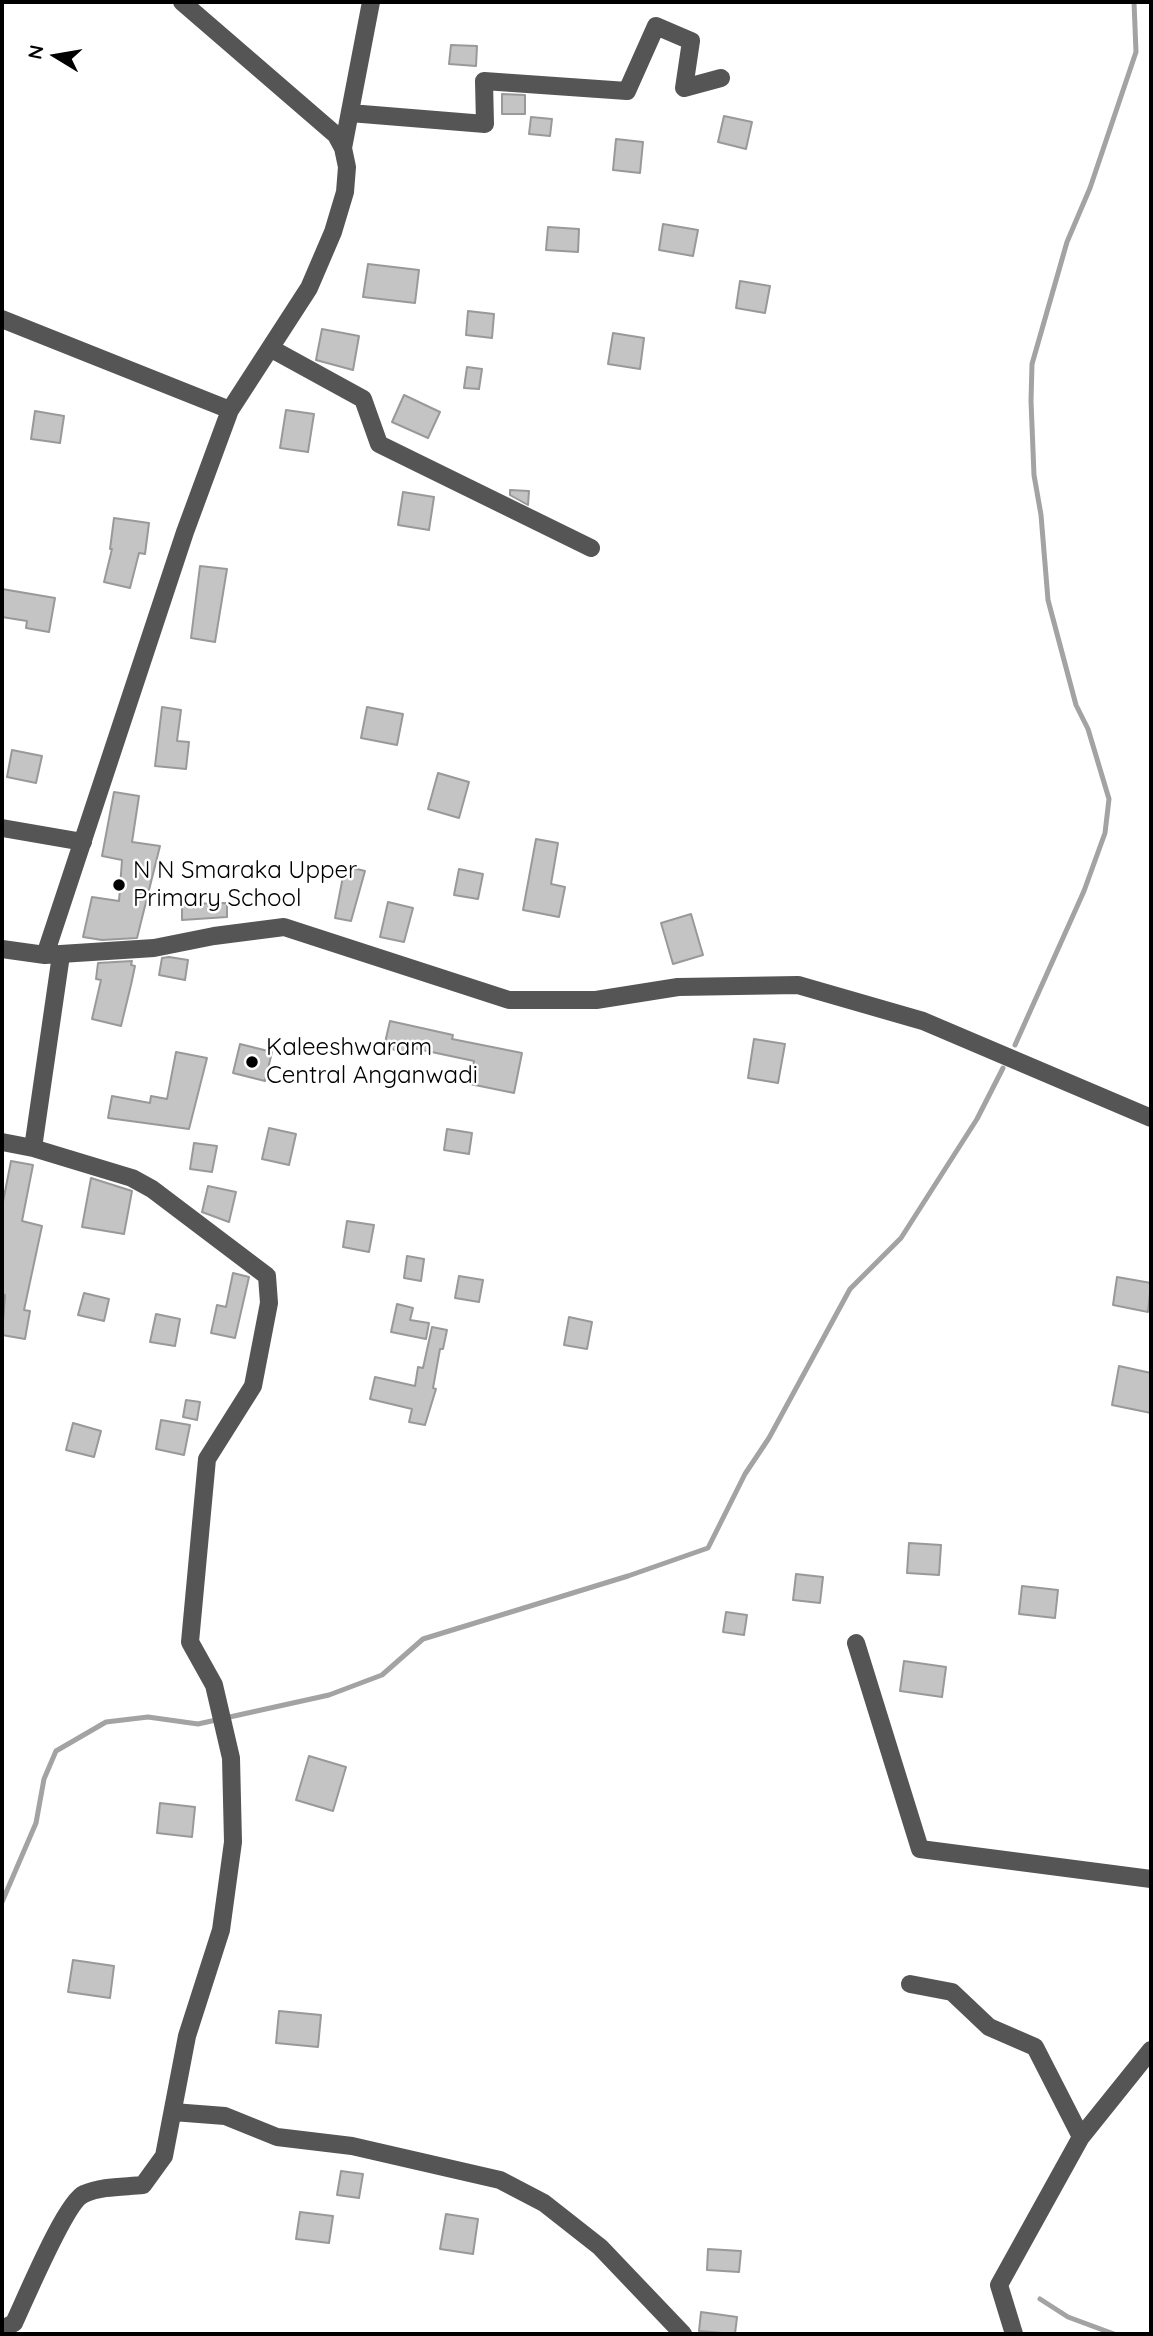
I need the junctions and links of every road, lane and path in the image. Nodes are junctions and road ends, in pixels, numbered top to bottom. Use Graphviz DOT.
graph roads {
  1 [pos="182,2"];
  2 [pos="371,2"];
  3 [pos="720,78"];
  4 [pos="350,113"];
  5 [pos="343,148"];
  6 [pos="2,319"];
  7 [pos="270,348"];
  8 [pos="230,410"];
  9 [pos="591,548"];
  10 [pos="2,828"];
  11 [pos="83,842"];
  12 [pos="2,949"];
  13 [pos="53,955"];
  14 [pos="1151,1118"];
  15 [pos="2,1142"];
  16 [pos="33,1148"];
  17 [pos="856,1643"];
  18 [pos="1151,1879"];
  19 [pos="910,1984"];
  20 [pos="1151,2050"];
  21 [pos="173,2112"];
  22 [pos="1081,2137"];
  23 [pos="2,2329"];
  24 [pos="683,2334"];
  25 [pos="1014,2334"];
  1 -- 5 [label="street"];
  2 -- 4 [label="street"];
  3 -- 4 [label="street"];
  4 -- 5 [label="street"];
  5 -- 7 [label="street"];
  6 -- 8 [label="street"];
  7 -- 8 [label="street"];
  7 -- 9 [label="street"];
  8 -- 11 [label="street"];
  10 -- 11 [label="street"];
  11 -- 13 [label="street"];
  12 -- 13 [label="street"];
  13 -- 14 [label="street"];
  13 -- 16 [label="street"];
  15 -- 16 [label="street"];
  16 -- 21 [label="street"];
  17 -- 18 [label="street"];
  19 -- 22 [label="street"];
  20 -- 22 [label="street"];
  21 -- 23 [label="street"];
  21 -- 24 [label="street"];
  22 -- 25 [label="street"];
}
